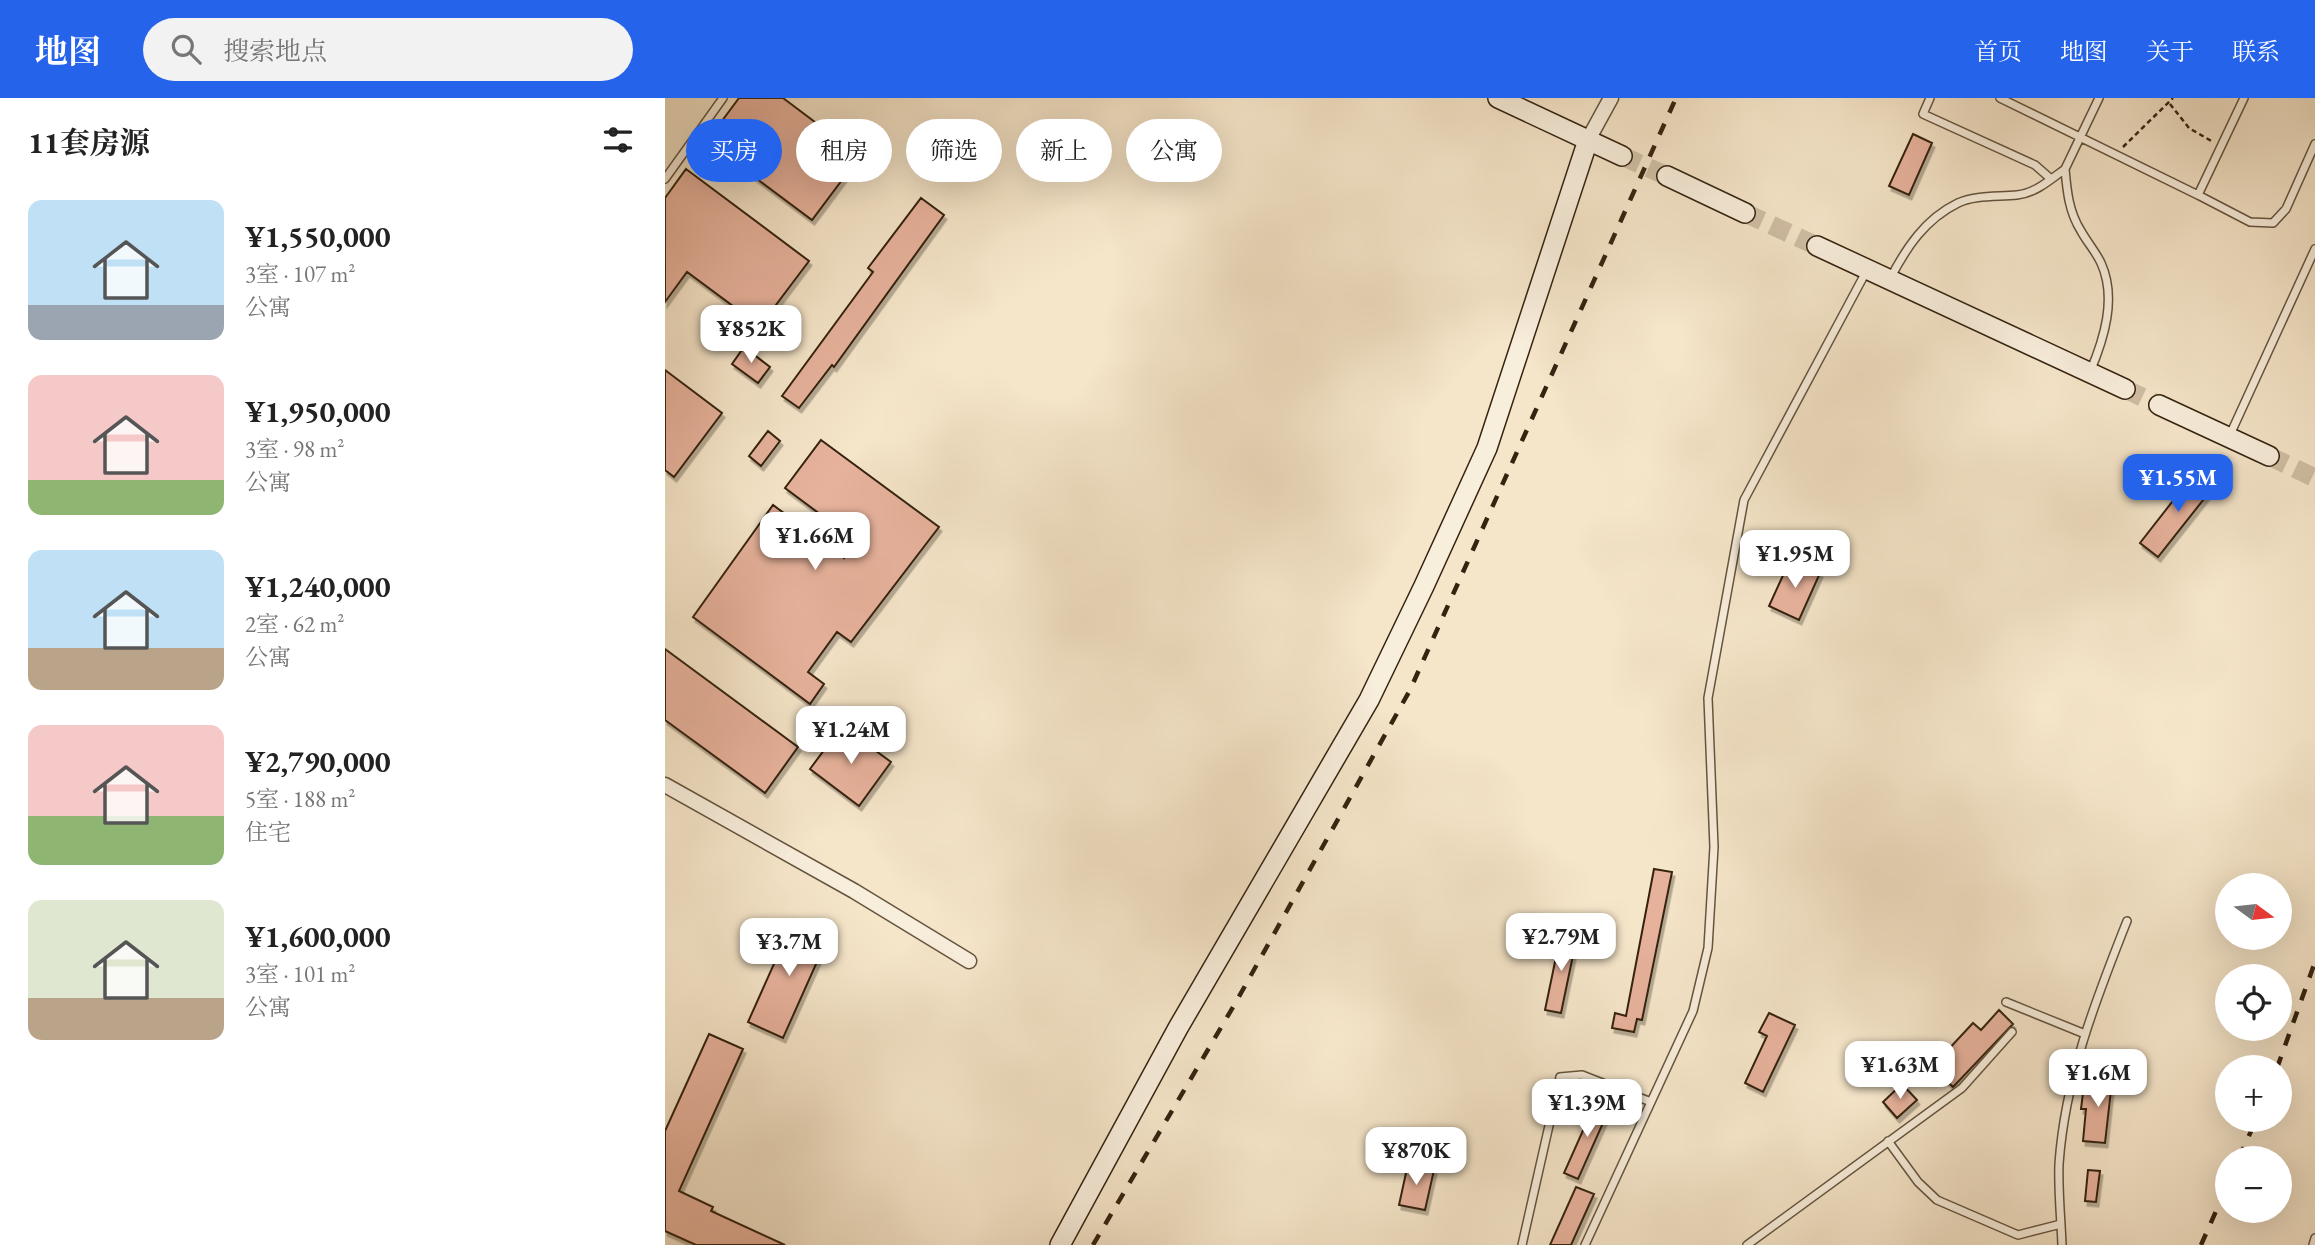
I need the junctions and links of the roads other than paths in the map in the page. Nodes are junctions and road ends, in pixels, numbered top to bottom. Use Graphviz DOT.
graph roads {
  1 [pos="723,98"];
  2 [pos="1498,98"];
  3 [pos="1611,98"];
  4 [pos="1930,98"];
  5 [pos="2000,98"];
  6 [pos="2099,98"];
  7 [pos="2244,98"];
  8 [pos="2081,136"];
  9 [pos="1588,140"];
  10 [pos="2315,144"];
  11 [pos="1622,156"];
  12 [pos="2065,169"];
  13 [pos="1667,176"];
  14 [pos="665,179"];
  15 [pos="2051,179"];
  16 [pos="2198,195"];
  17 [pos="1745,213"];
  18 [pos="1817,246"];
  19 [pos="2315,249"];
  20 [pos="1867,270"];
  21 [pos="1890,280"];
  22 [pos="2090,373"];
  23 [pos="2125,389"];
  24 [pos="2159,405"];
  25 [pos="2229,438"];
  26 [pos="2269,456"];
  27 [pos="665,785"];
  28 [pos="2127,920"];
  29 [pos="969,961"];
  30 [pos="2006,1002"];
  31 [pos="2012,1032"];
  32 [pos="2085,1034"];
  33 [pos="1651,1102"];
  34 [pos="1888,1142"];
  35 [pos="2061,1224"];
  36 [pos="2315,1238"];
  37 [pos="1060,1245"];
  38 [pos="1522,1245"];
  39 [pos="1585,1245"];
  40 [pos="1747,1245"];
  41 [pos="2062,1245"];
  42 [pos="2313,1245"];
  1 -- 14 [label="lane"];
  2 -- 9 [label="street"];
  3 -- 9 [label="street"];
  4 -- 15 [label="lane"];
  5 -- 8 [label="lane"];
  6 -- 8 [label="lane"];
  7 -- 16 [label="lane"];
  8 -- 12 [label="lane"];
  8 -- 16 [label="lane"];
  9 -- 11 [label="street"];
  9 -- 37 [label="street"];
  10 -- 16 [label="lane"];
  12 -- 15 [label="lane"];
  12 -- 22 [label="lane"];
  13 -- 17 [label="street"];
  15 -- 21 [label="lane"];
  18 -- 20 [label="street"];
  19 -- 25 [label="lane"];
  20 -- 21 [label="street"];
  20 -- 33 [label="lane"];
  21 -- 22 [label="street"];
  22 -- 23 [label="street"];
  24 -- 25 [label="street"];
  25 -- 26 [label="street"];
  27 -- 29 [label="street"];
  28 -- 32 [label="lane"];
  30 -- 32 [label="lane"];
  31 -- 34 [label="lane"];
  32 -- 35 [label="lane"];
  33 -- 38 [label="lane"];
  33 -- 39 [label="lane"];
  34 -- 35 [label="lane"];
  34 -- 40 [label="lane"];
  35 -- 41 [label="lane"];
  36 -- 42 [label="lane"];
}
